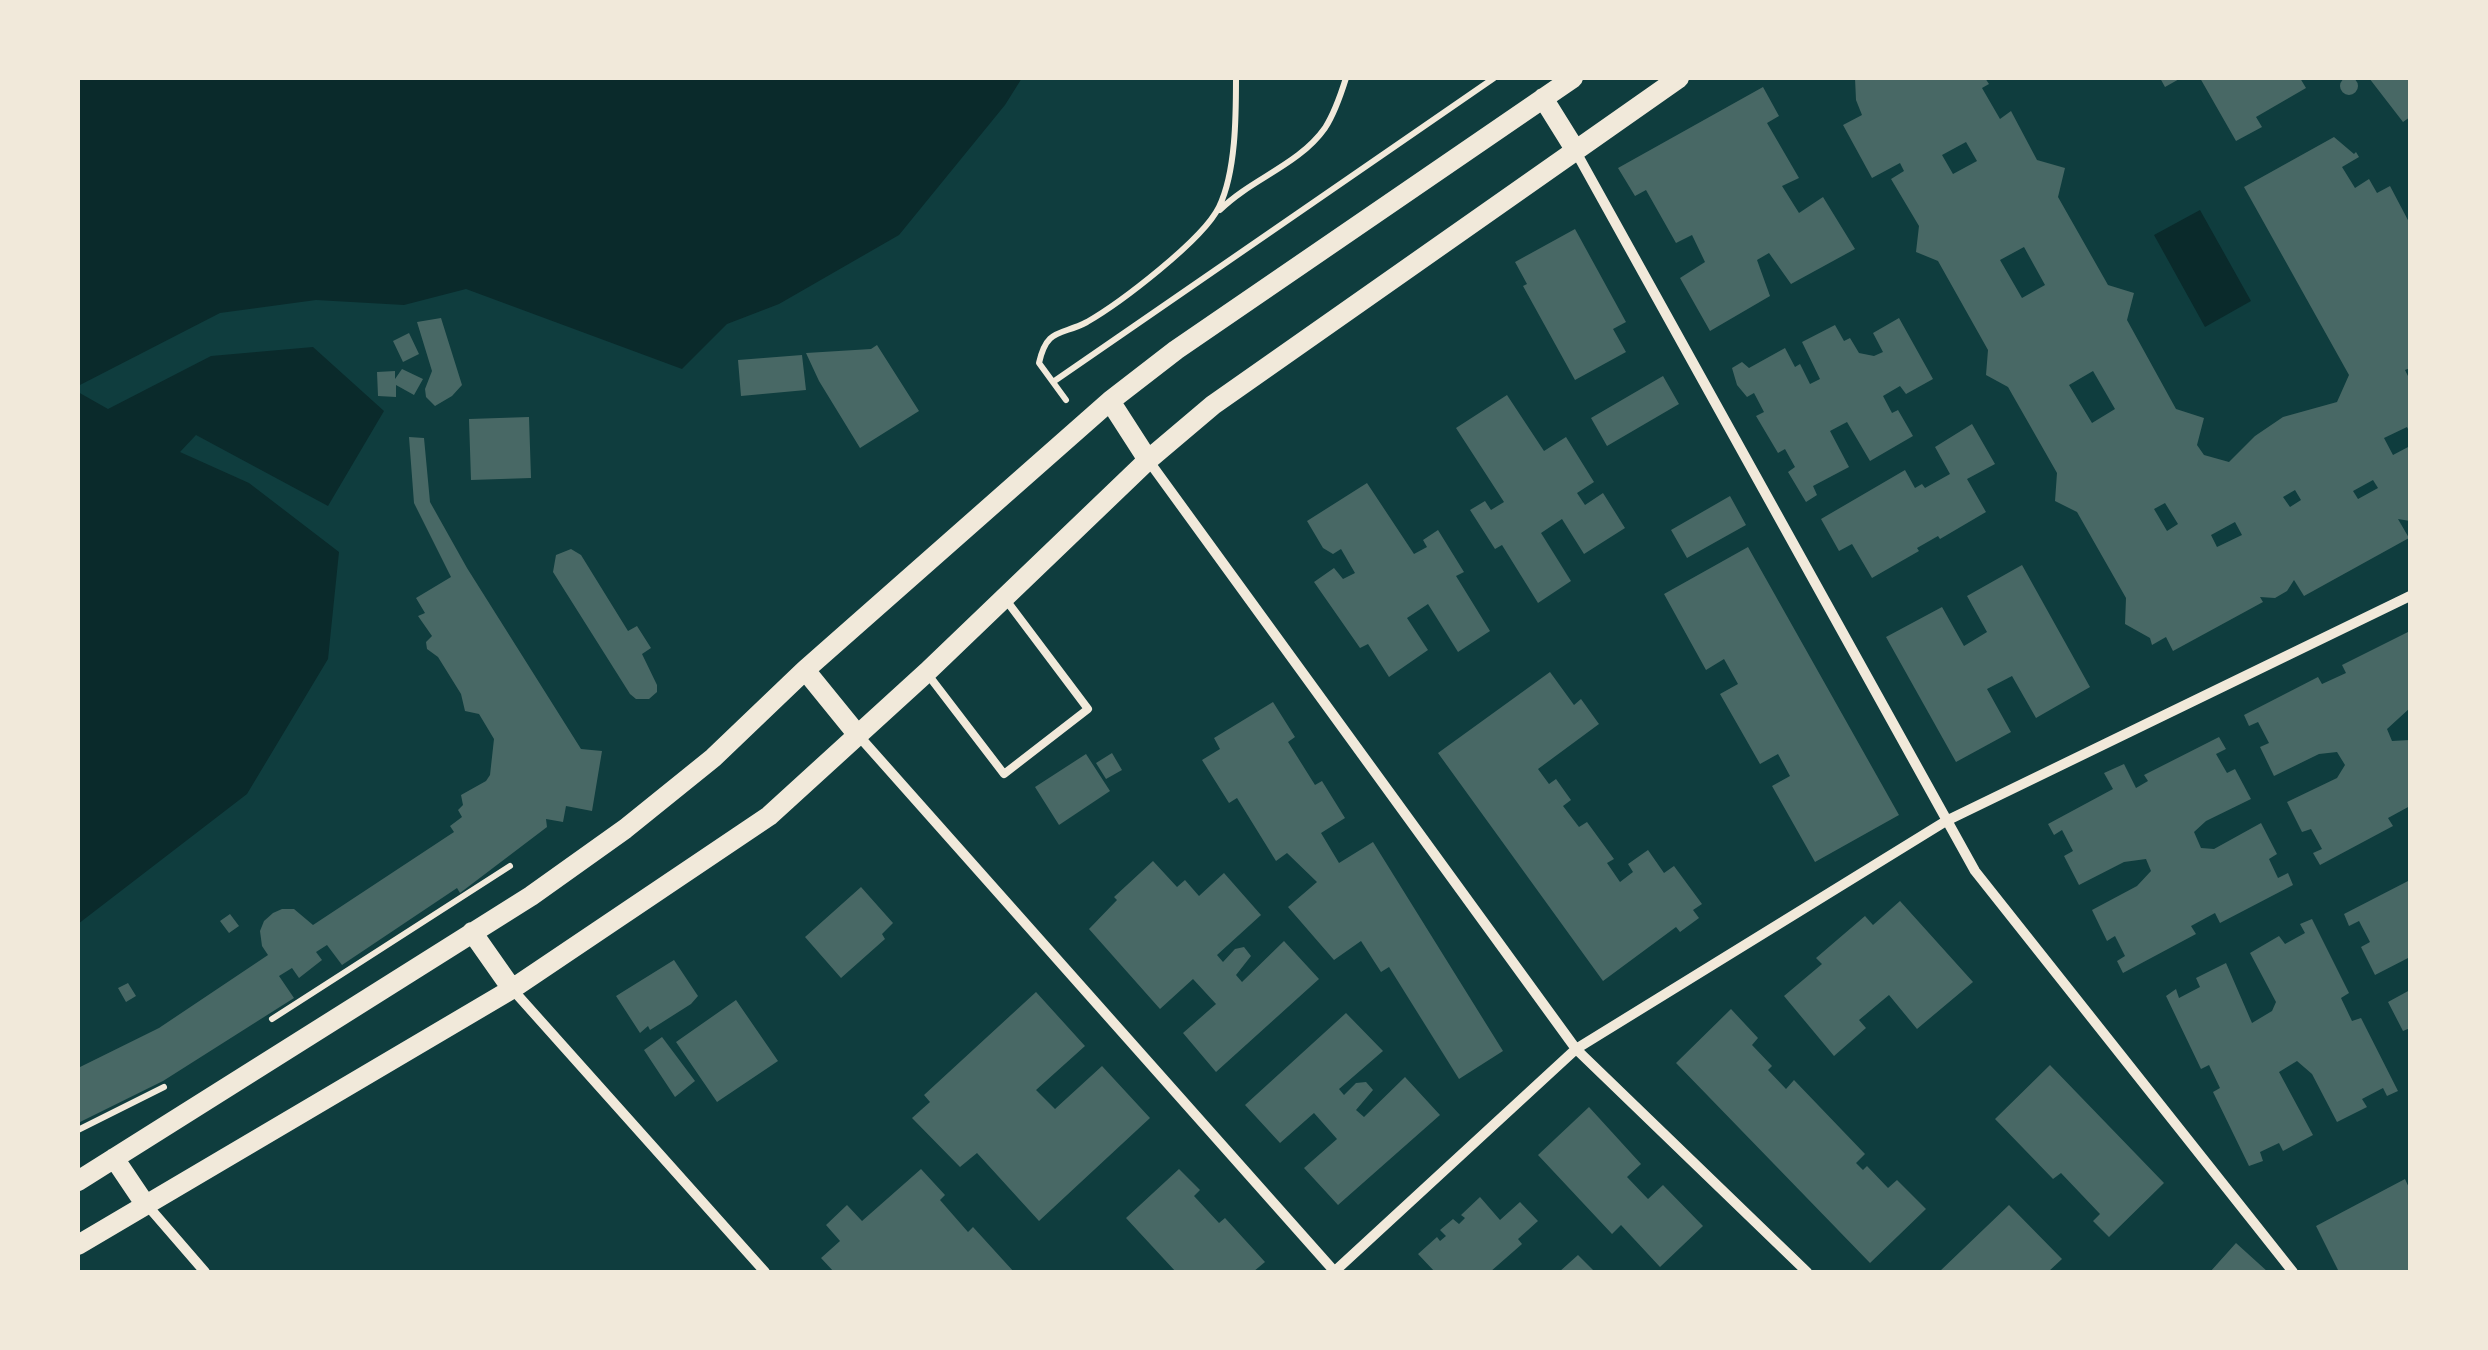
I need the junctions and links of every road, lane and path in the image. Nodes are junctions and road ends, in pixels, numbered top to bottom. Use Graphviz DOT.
graph roads {
  1 [pos="1236,78"];
  2 [pos="1346,78"];
  3 [pos="1573,78"];
  4 [pos="1679,78"];
  5 [pos="1488,79"];
  6 [pos="1543,98"];
  7 [pos="1576,151"];
  8 [pos="1213,218"];
  9 [pos="1053,382"];
  10 [pos="1110,401"];
  11 [pos="1084,423"];
  12 [pos="1148,460"];
  13 [pos="2410,596"];
  14 [pos="1004,598"];
  15 [pos="806,670"];
  16 [pos="926,672"];
  17 [pos="857,734"];
  18 [pos="1946,820"];
  19 [pos="510,866"];
  20 [pos="472,932"];
  21 [pos="512,989"];
  22 [pos="270,1020"];
  23 [pos="1576,1049"];
  24 [pos="179,1078"];
  25 [pos="78,1130"];
  26 [pos="114,1158"];
  27 [pos="78,1181"];
  28 [pos="145,1204"];
  29 [pos="78,1245"];
  30 [pos="205,1272"];
  31 [pos="765,1272"];
  32 [pos="1335,1272"];
  33 [pos="1807,1272"];
  34 [pos="2293,1272"];
  1 -- 8 [label="path"];
  2 -- 8 [label="path"];
  3 -- 6 [label="main road"];
  4 -- 7 [label="main road"];
  5 -- 9 [label="path"];
  6 -- 7 [label="main road"];
  6 -- 10 [label="main road"];
  7 -- 12 [label="main road"];
  7 -- 18 [label="street"];
  8 -- 9 [label="path"];
  9 -- 11 [label="path"];
  10 -- 11 [label="main road"];
  10 -- 12 [label="main road"];
  11 -- 15 [label="main road"];
  12 -- 14 [label="main road"];
  12 -- 23 [label="street"];
  13 -- 18 [label="street"];
  14 -- 16 [label="main road"];
  14 -- 16 [label="lane"];
  15 -- 17 [label="main road"];
  15 -- 20 [label="main road"];
  16 -- 17 [label="main road"];
  17 -- 21 [label="main road"];
  17 -- 32 [label="street"];
  18 -- 23 [label="street"];
  18 -- 34 [label="street"];
  19 -- 22 [label="path"];
  20 -- 21 [label="main road"];
  20 -- 26 [label="main road"];
  21 -- 28 [label="main road"];
  21 -- 31 [label="street"];
  23 -- 32 [label="street"];
  23 -- 33 [label="street"];
  24 -- 25 [label="path"];
  26 -- 27 [label="main road"];
  26 -- 28 [label="main road"];
  28 -- 29 [label="main road"];
  28 -- 30 [label="street"];
}
